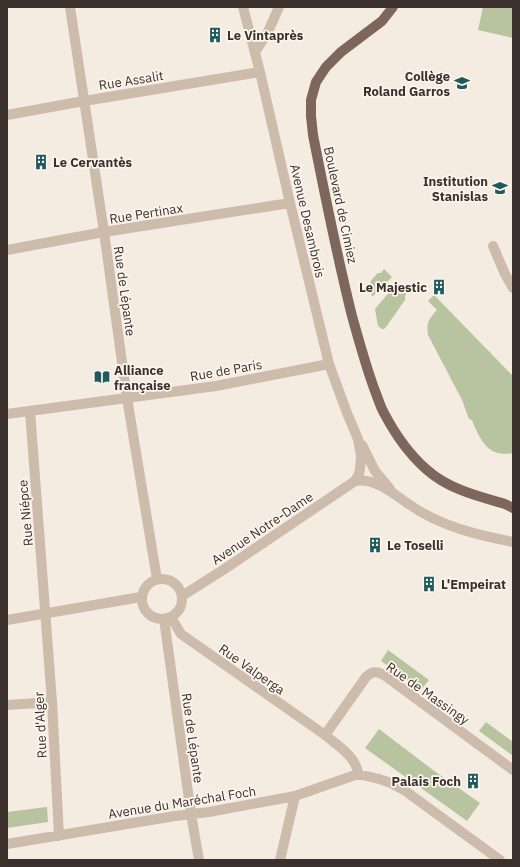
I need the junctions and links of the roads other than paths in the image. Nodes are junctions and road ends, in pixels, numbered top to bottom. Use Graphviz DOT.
graph roads {
  1 [pos="70,7"];
  2 [pos="243,7"];
  3 [pos="279,7"];
  4 [pos="393,7"];
  5 [pos="255,52"];
  6 [pos="260,72"];
  7 [pos="84,101"];
  8 [pos="7,115"];
  9 [pos="290,203"];
  10 [pos="104,232"];
  11 [pos="493,246"];
  12 [pos="7,250"];
  13 [pos="513,288"];
  14 [pos="329,364"];
  15 [pos="127,398"];
  16 [pos="30,411"];
  17 [pos="7,414"];
  18 [pos="358,439"];
  19 [pos="355,481"];
  20 [pos="393,493"];
  21 [pos="513,508"];
  22 [pos="513,542"];
  23 [pos="157,579"];
  24 [pos="182,596"];
  25 [pos="141,597"];
  26 [pos="46,613"];
  27 [pos="168,618"];
  28 [pos="7,620"];
  29 [pos="52,702"];
  30 [pos="7,705"];
  31 [pos="325,735"];
  32 [pos="513,770"];
  33 [pos="358,774"];
  34 [pos="295,796"];
  35 [pos="191,814"];
  36 [pos="59,836"];
  37 [pos="7,844"];
  38 [pos="199,860"];
  39 [pos="280,860"];
  40 [pos="500,860"];
  1 -- 7 [label="street, Rue de Lépante"];
  2 -- 5 [label="street, Avenue Desambrois"];
  3 -- 5 [label="street"];
  4 -- 21 [label="main road, Boulevard de Cimiez"];
  5 -- 6 [label="street, Avenue Desambrois"];
  6 -- 7 [label="street, Rue Assalit"];
  6 -- 9 [label="street, Avenue Desambrois"];
  7 -- 8 [label="street, Rue Assalit"];
  7 -- 10 [label="street, Rue de Lépante"];
  9 -- 10 [label="street, Rue Pertinax"];
  9 -- 14 [label="street, Avenue Desambrois"];
  10 -- 12 [label="street, Rue Pertinax"];
  10 -- 15 [label="street, Rue de Lépante"];
  11 -- 13 [label="street"];
  14 -- 15 [label="street, Rue de Paris"];
  14 -- 18 [label="street, Avenue Desambrois"];
  15 -- 16 [label="street, Rue de Paris"];
  15 -- 23 [label="street, Rue de Lépante"];
  16 -- 17 [label="street, Rue de Paris"];
  16 -- 26 [label="street, Rue Niépce"];
  18 -- 19 [label="street, Avenue Desambrois"];
  18 -- 20 [label="street, Avenue Desambrois"];
  19 -- 20 [label="street, Avenue Desambrois"];
  19 -- 24 [label="street, Avenue Notre-Dame"];
  20 -- 22 [label="street, Avenue Desambrois"];
  23 -- 24 [label="street"];
  23 -- 25 [label="street"];
  24 -- 27 [label="street"];
  25 -- 26 [label="street"];
  25 -- 27 [label="street"];
  26 -- 28 [label="street"];
  26 -- 29 [label="street, Rue d'Alger"];
  27 -- 31 [label="street, Rue Valperga"];
  27 -- 35 [label="street, Rue de Lépante"];
  29 -- 30 [label="street"];
  29 -- 36 [label="street, Rue d'Alger"];
  31 -- 32 [label="street, Rue de Massingy"];
  31 -- 33 [label="street"];
  33 -- 34 [label="street, Avenue du Maréchal Foch"];
  33 -- 40 [label="street"];
  34 -- 35 [label="street, Avenue du Maréchal Foch"];
  34 -- 39 [label="street"];
  35 -- 36 [label="street, Avenue du Maréchal Foch"];
  35 -- 38 [label="street, Rue de Lépante"];
  36 -- 37 [label="street, Avenue du Maréchal Foch"];
}
